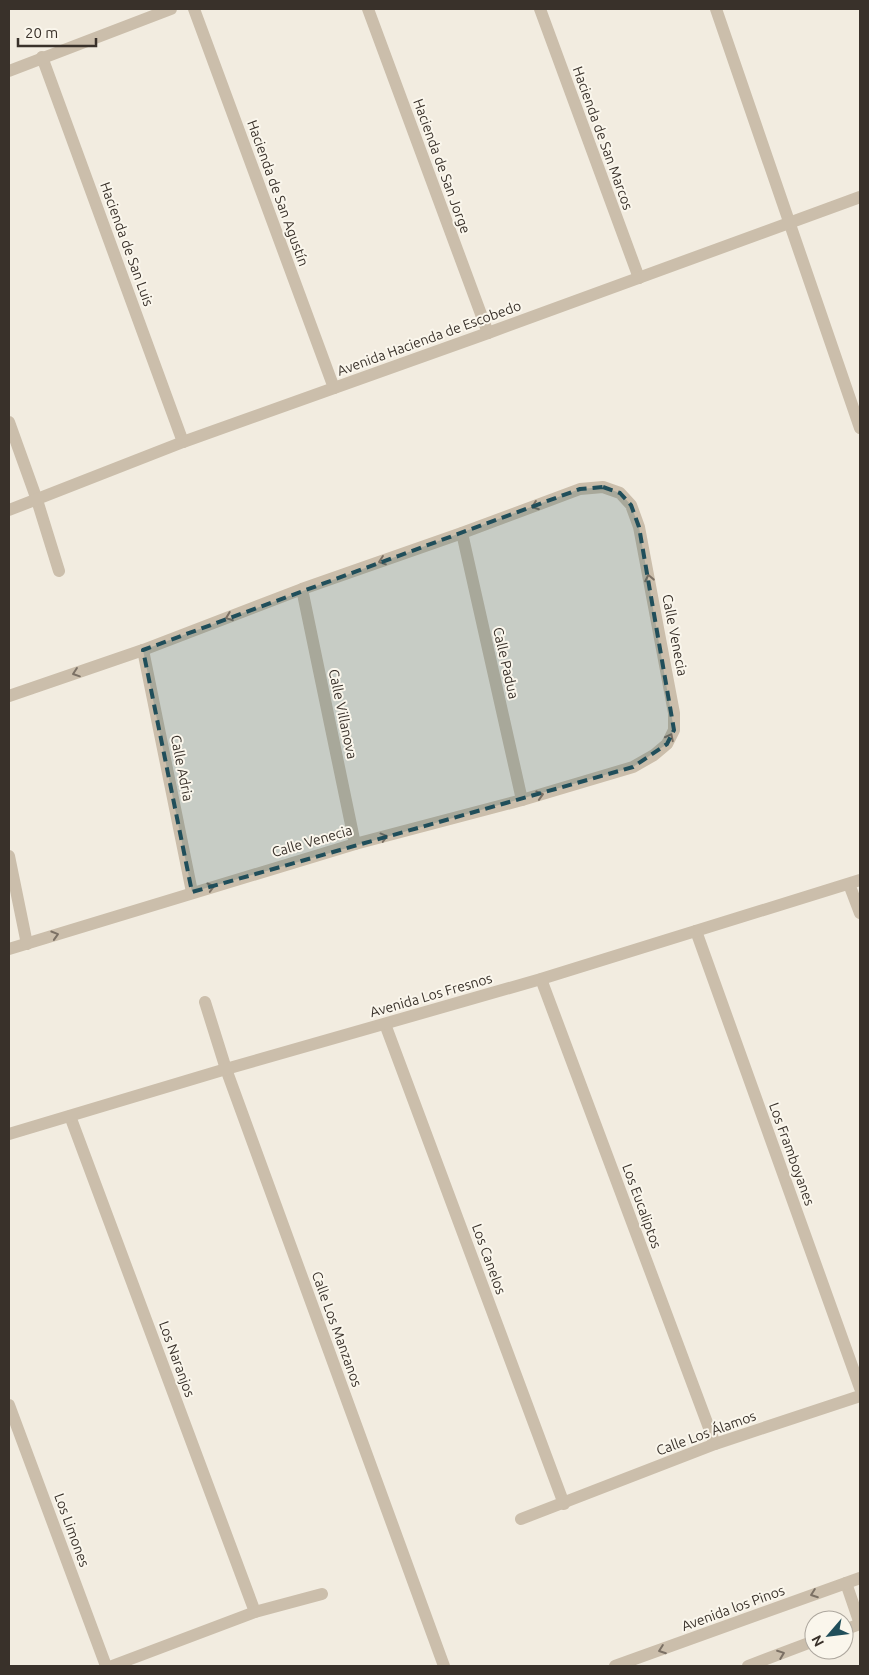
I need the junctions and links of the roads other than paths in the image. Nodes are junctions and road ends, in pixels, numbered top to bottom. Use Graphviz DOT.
graph roads {
  1 [pos="171,9"];
  2 [pos="194,9"];
  3 [pos="368,9"];
  4 [pos="540,9"];
  5 [pos="716,9"];
  6 [pos="42,58"];
  7 [pos="9,70"];
  8 [pos="860,197"];
  9 [pos="790,222"];
  10 [pos="639,278"];
  11 [pos="488,333"];
  12 [pos="334,388"];
  13 [pos="9,422"];
  14 [pos="860,428"];
  15 [pos="183,442"];
  16 [pos="37,500"];
  17 [pos="9,510"];
  18 [pos="462,533"];
  19 [pos="59,571"];
  20 [pos="302,589"];
  21 [pos="143,650"];
  22 [pos="9,696"];
  23 [pos="522,800"];
  24 [pos="354,844"];
  25 [pos="9,856"];
  26 [pos="855,882"];
  27 [pos="192,892"];
  28 [pos="860,913"];
  29 [pos="696,931"];
  30 [pos="27,944"];
  31 [pos="9,949"];
  32 [pos="541,979"];
  33 [pos="204,1002"];
  34 [pos="385,1024"];
  35 [pos="226,1069"];
  36 [pos="70,1116"];
  37 [pos="9,1134"];
  38 [pos="860,1388"];
  39 [pos="860,1396"];
  40 [pos="9,1405"];
  41 [pos="715,1444"];
  42 [pos="564,1504"];
  43 [pos="521,1520"];
  44 [pos="860,1578"];
  45 [pos="846,1583"];
  46 [pos="322,1594"];
  47 [pos="255,1612"];
  48 [pos="860,1624"];
  49 [pos="804,1645"];
  50 [pos="106,1666"];
  51 [pos="112,1666"];
  52 [pos="444,1666"];
  53 [pos="616,1666"];
  54 [pos="748,1666"];
  1 -- 6 [label="street"];
  2 -- 12 [label="street, Hacienda de San Agustín"];
  3 -- 11 [label="street, Hacienda de San Jorge"];
  4 -- 10 [label="street, Hacienda de San Marcos"];
  5 -- 9 [label="street"];
  6 -- 7 [label="street"];
  6 -- 15 [label="street, Hacienda de San Luis"];
  8 -- 9 [label="street, Avenida Hacienda de Escobedo"];
  9 -- 10 [label="street, Avenida Hacienda de Escobedo"];
  9 -- 14 [label="street"];
  10 -- 11 [label="street, Avenida Hacienda de Escobedo"];
  11 -- 12 [label="street, Avenida Hacienda de Escobedo"];
  12 -- 15 [label="street, Avenida Hacienda de Escobedo"];
  13 -- 16 [label="street"];
  15 -- 16 [label="street, Avenida Hacienda de Escobedo"];
  16 -- 17 [label="street, Avenida Hacienda de Escobedo"];
  16 -- 19 [label="street"];
  18 -- 20 [label="street, Calle Venecia, one-way"];
  18 -- 23 [label="street, Calle Padua"];
  23 -- 18 [label="street, Calle Venecia, one-way"];
  20 -- 21 [label="street, Calle Venecia, one-way"];
  20 -- 24 [label="street, Calle Villanova"];
  21 -- 22 [label="street, Calle Venecia, one-way"];
  21 -- 27 [label="street, Calle Adria"];
  24 -- 23 [label="street, Calle Venecia, one-way"];
  27 -- 24 [label="street, Calle Venecia, one-way"];
  25 -- 30 [label="street"];
  26 -- 28 [label="street"];
  26 -- 29 [label="street, Avenida Los Fresnos"];
  30 -- 27 [label="street, Calle Venecia, one-way"];
  29 -- 32 [label="street, Avenida Los Fresnos"];
  29 -- 38 [label="street, Los Framboyanes"];
  30 -- 31 [label="street, Calle Venecia"];
  32 -- 34 [label="street, Avenida Los Fresnos"];
  32 -- 41 [label="street, Los Eucaliptos"];
  33 -- 35 [label="street, Calle Los Manzanos"];
  34 -- 35 [label="street, Avenida Los Fresnos"];
  34 -- 42 [label="street, Los Canelos"];
  35 -- 36 [label="street, Avenida Los Fresnos"];
  35 -- 52 [label="street, Calle Los Manzanos"];
  36 -- 37 [label="street, Avenida Los Fresnos"];
  36 -- 47 [label="street, Los Naranjos"];
  39 -- 41 [label="street, Calle Los Álamos"];
  40 -- 50 [label="street, Los Limones"];
  41 -- 42 [label="street, Calle Los Álamos"];
  42 -- 43 [label="street, Calle Los Álamos"];
  44 -- 45 [label="street, Avenida los Pinos"];
  45 -- 48 [label="street"];
  45 -- 53 [label="street, Avenida los Pinos, one-way"];
  46 -- 47 [label="street"];
  47 -- 51 [label="street"];
  54 -- 49 [label="street, one-way"];
}
